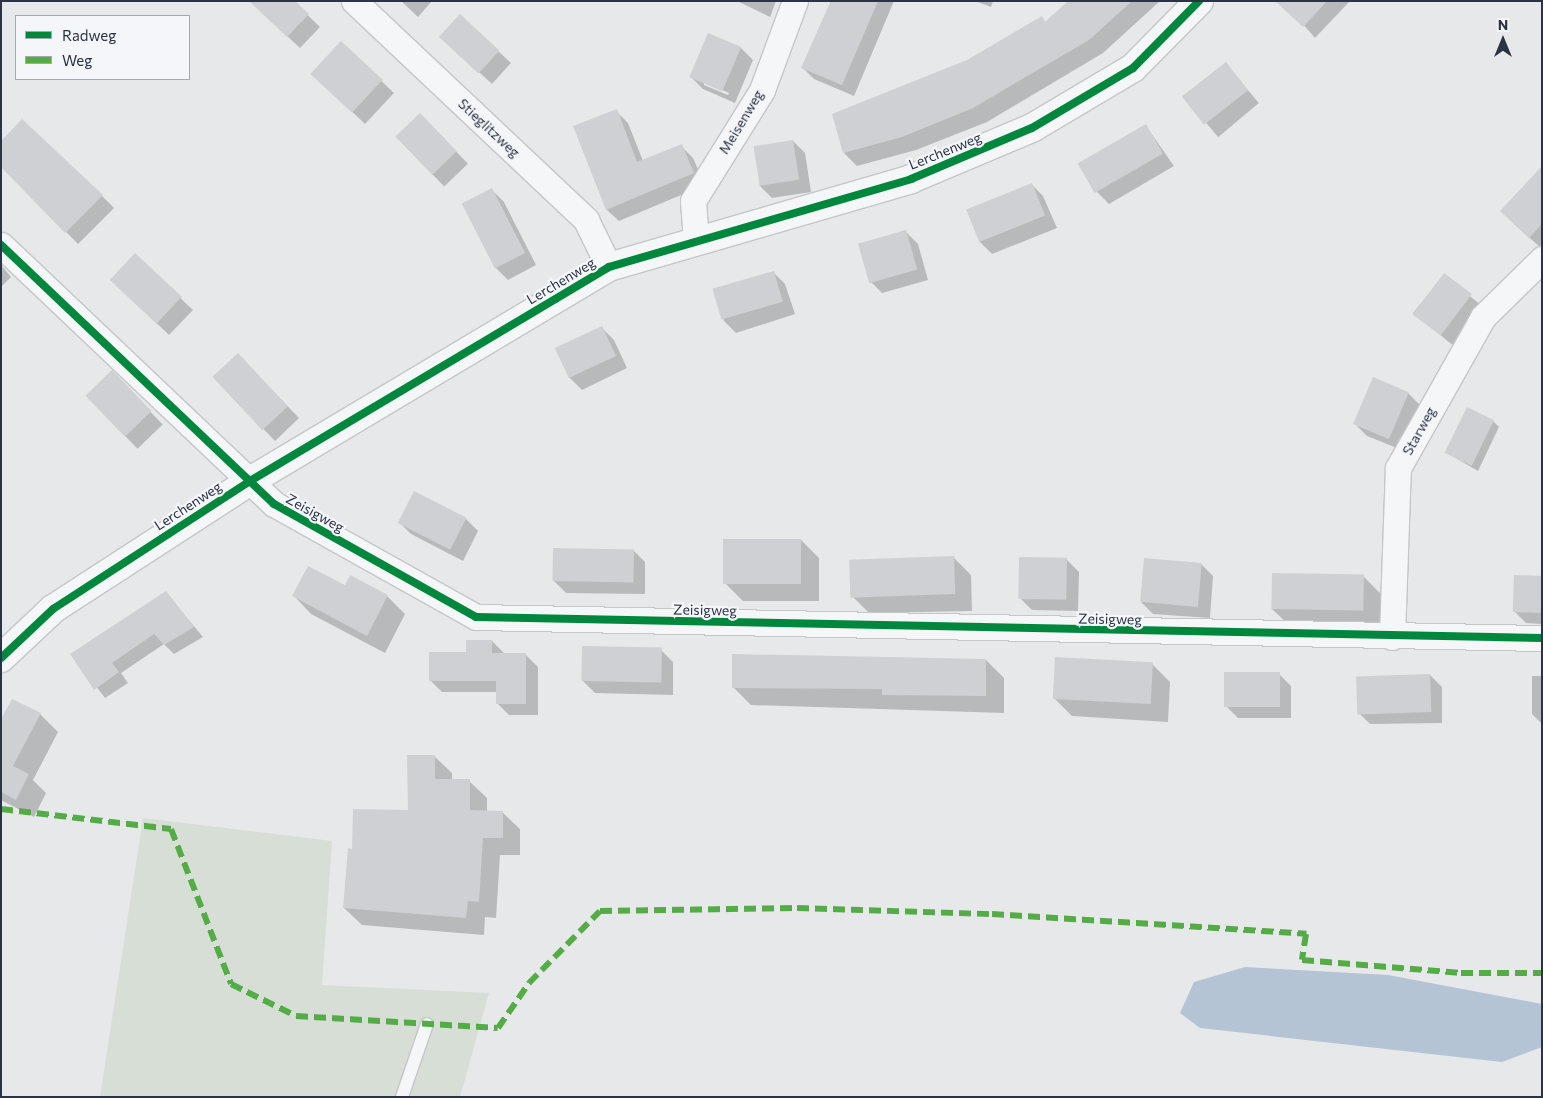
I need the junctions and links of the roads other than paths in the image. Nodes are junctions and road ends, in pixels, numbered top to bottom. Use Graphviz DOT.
graph roads {
  1 [pos="354,1"];
  2 [pos="796,1"];
  3 [pos="1199,1"];
  4 [pos="696,241"];
  5 [pos="1,245"];
  6 [pos="1542,259"];
  7 [pos="609,267"];
  8 [pos="250,481"];
  9 [pos="1392,638"];
  10 [pos="1542,638"];
  11 [pos="1,658"];
  12 [pos="428,1024"];
  13 [pos="402,1097"];
  1 -- 7 [label="street, Stieglitzweg"];
  2 -- 4 [label="street, Meisenweg"];
  3 -- 4 [label="street, Lerchenweg"];
  4 -- 7 [label="street, Lerchenweg"];
  5 -- 8 [label="street, Zeisigweg"];
  6 -- 9 [label="street, Starweg"];
  7 -- 8 [label="street, Lerchenweg"];
  8 -- 9 [label="street, Zeisigweg"];
  8 -- 11 [label="street, Lerchenweg"];
  9 -- 10 [label="street, Zeisigweg"];
  12 -- 13 [label="lane"];
}
